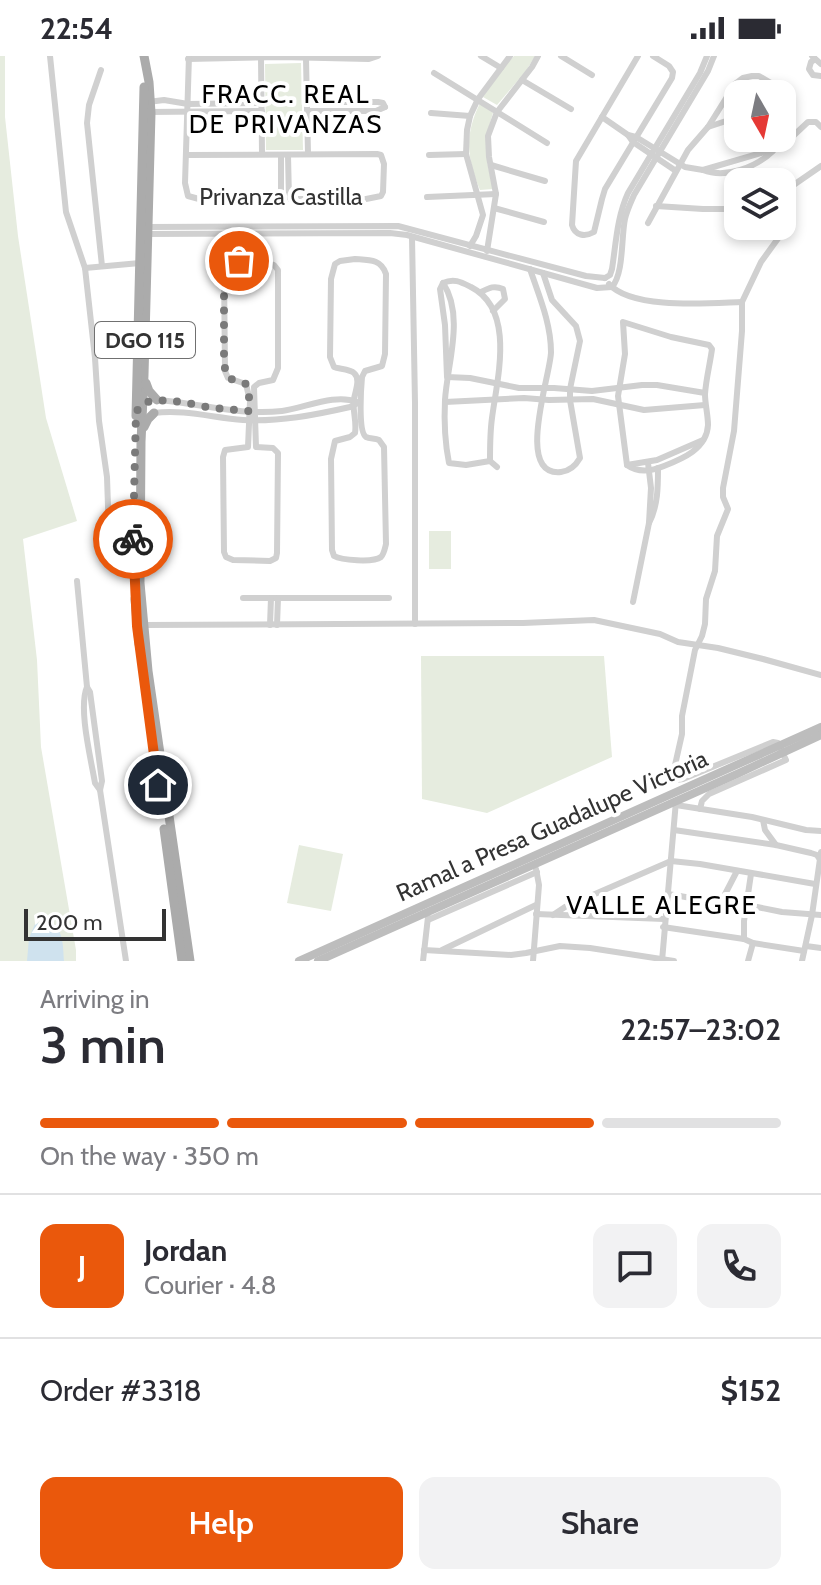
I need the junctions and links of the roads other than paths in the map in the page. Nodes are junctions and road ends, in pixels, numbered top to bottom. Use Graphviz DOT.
graph roads {
  1 [pos="50,56"];
  2 [pos="141,56"];
  3 [pos="378,56"];
  4 [pos="481,56"];
  5 [pos="510,56"];
  6 [pos="538,56"];
  7 [pos="561,56"];
  8 [pos="638,56"];
  9 [pos="653,56"];
  10 [pos="707,56"];
  11 [pos="714,56"];
  12 [pos="283,57"];
  13 [pos="188,58"];
  14 [pos="261,58"];
  15 [pos="306,59"];
  16 [pos="816,59"];
  17 [pos="501,68"];
  18 [pos="101,70"];
  19 [pos="434,73"];
  20 [pos="592,75"];
  21 [pos="821,76"];
  22 [pos="522,80"];
  23 [pos="740,80"];
  24 [pos="768,80"];
  25 [pos="478,99"];
  26 [pos="724,100"];
  27 [pos="172,102"];
  28 [pos="307,102"];
  29 [pos="261,103"];
  30 [pos="148,107"];
  31 [pos="188,107"];
  32 [pos="571,109"];
  33 [pos="262,111"];
  34 [pos="307,111"];
  35 [pos="172,112"];
  36 [pos="497,112"];
  37 [pos="431,113"];
  38 [pos="470,116"];
  39 [pos="602,117"];
  40 [pos="724,122"];
  41 [pos="708,127"];
  42 [pos="821,127"];
  43 [pos="634,139"];
  44 [pos="547,143"];
  45 [pos="655,153"];
  46 [pos="262,154"];
  47 [pos="308,154"];
  48 [pos="466,154"];
  49 [pos="186,155"];
  50 [pos="284,155"];
  51 [pos="429,155"];
  52 [pos="491,165"];
  53 [pos="821,166"];
  54 [pos="678,168"];
  55 [pos="545,181"];
  56 [pos="796,185"];
  57 [pos="496,194"];
  58 [pos="477,195"];
  59 [pos="427,197"];
  60 [pos="285,199"];
  61 [pos="656,206"];
  62 [pos="494,208"];
  63 [pos="724,209"];
  64 [pos="482,222"];
  65 [pos="544,222"];
  66 [pos="648,223"];
  67 [pos="490,225"];
  68 [pos="145,230"];
  69 [pos="412,233"];
  70 [pos="777,240"];
  71 [pos="470,245"];
  72 [pos="488,249"];
  73 [pos="466,253"];
  74 [pos="485,258"];
  75 [pos="144,263"];
  76 [pos="102,266"];
  77 [pos="85,268"];
  78 [pos="530,269"];
  79 [pos="543,273"];
  80 [pos="605,278"];
  81 [pos="612,287"];
  82 [pos="481,292"];
  83 [pos="552,299"];
  84 [pos="742,302"];
  85 [pos="542,303"];
  86 [pos="493,311"];
  87 [pos="619,314"];
  88 [pos="623,322"];
  89 [pos="144,375"];
  90 [pos="447,377"];
  91 [pos="497,384"];
  92 [pos="545,388"];
  93 [pos="619,388"];
  94 [pos="361,389"];
  95 [pos="570,389"];
  96 [pos="705,393"];
  97 [pos="495,398"];
  98 [pos="541,399"];
  99 [pos="157,400"];
  100 [pos="570,400"];
  101 [pos="445,402"];
  102 [pos="355,403"];
  103 [pos="619,405"];
  104 [pos="705,405"];
  105 [pos="139,408"];
  106 [pos="252,412"];
  107 [pos="156,413"];
  108 [pos="361,413"];
  109 [pos="252,420"];
  110 [pos="141,442"];
  111 [pos="653,465"];
  112 [pos="136,523"];
  113 [pos="109,535"];
  114 [pos="77,581"];
  115 [pos="243,598"];
  116 [pos="275,598"];
  117 [pos="389,598"];
  118 [pos="633,602"];
  119 [pos="415,624"];
  120 [pos="274,625"];
  121 [pos="140,626"];
  122 [pos="698,644"];
  123 [pos="821,675"];
  124 [pos="821,727"];
  125 [pos="821,735"];
  126 [pos="782,750"];
  127 [pos="676,803"];
  128 [pos="700,809"];
  129 [pos="763,820"];
  130 [pos="674,830"];
  131 [pos="821,831"];
  132 [pos="168,834"];
  133 [pos="758,843"];
  134 [pos="776,845"];
  135 [pos="821,857"];
  136 [pos="671,861"];
  137 [pos="536,868"];
  138 [pos="737,871"];
  139 [pos="751,874"];
  140 [pos="815,884"];
  141 [pos="668,894"];
  142 [pos="462,897"];
  143 [pos="722,900"];
  144 [pos="813,902"];
  145 [pos="536,905"];
  146 [pos="748,906"];
  147 [pos="821,907"];
  148 [pos="536,914"];
  149 [pos="553,915"];
  150 [pos="812,915"];
  151 [pos="821,915"];
  152 [pos="428,916"];
  153 [pos="664,919"];
  154 [pos="663,927"];
  155 [pos="744,939"];
  156 [pos="753,943"];
  157 [pos="805,948"];
  158 [pos="821,948"];
  159 [pos="424,950"];
  160 [pos="442,950"];
  161 [pos="534,951"];
  162 [pos="318,959"];
  163 [pos="662,960"];
  164 [pos="126,961"];
  165 [pos="182,961"];
  166 [pos="190,961"];
  167 [pos="299,961"];
  168 [pos="423,961"];
  169 [pos="533,961"];
  170 [pos="674,961"];
  171 [pos="748,961"];
  172 [pos="802,961"];
  1 -- 77 [label="street"];
  2 -- 30 [label="main road, DGO 115"];
  3 -- 15 [label="street"];
  4 -- 17 [label="street"];
  5 -- 17 [label="street"];
  6 -- 22 [label="street"];
  7 -- 20 [label="street"];
  8 -- 39 [label="street"];
  9 -- 43 [label="street"];
  10 -- 45 [label="street"];
  11 -- 45 [label="street"];
  12 -- 14 [label="street"];
  12 -- 15 [label="street"];
  13 -- 14 [label="street"];
  13 -- 31 [label="street, Privanza Castilla"];
  14 -- 29 [label="street"];
  15 -- 28 [label="street"];
  16 -- 21 [label="street"];
  17 -- 25 [label="street"];
  18 -- 76 [label="street"];
  19 -- 25 [label="street"];
  22 -- 32 [label="street"];
  22 -- 36 [label="street"];
  23 -- 24 [label="street"];
  25 -- 36 [label="street"];
  25 -- 38 [label="street"];
  26 -- 41 [label="street"];
  27 -- 30 [label="street"];
  27 -- 31 [label="street"];
  27 -- 35 [label="street"];
  28 -- 34 [label="street"];
  28 -- 34 [label="street"];
  29 -- 31 [label="street"];
  29 -- 33 [label="street"];
  30 -- 35 [label="street"];
  30 -- 68 [label="main road, DGO 115"];
  31 -- 33 [label="street"];
  31 -- 35 [label="street"];
  31 -- 49 [label="street, Privanza Castilla"];
  33 -- 46 [label="street"];
  34 -- 47 [label="street"];
  36 -- 44 [label="street"];
  36 -- 52 [label="street"];
  37 -- 38 [label="street"];
  38 -- 48 [label="street"];
  39 -- 43 [label="street"];
  39 -- 43 [label="street"];
  40 -- 41 [label="street"];
  41 -- 54 [label="street"];
  42 -- 54 [label="street"];
  43 -- 45 [label="street"];
  45 -- 54 [label="street"];
  45 -- 80 [label="street"];
  45 -- 81 [label="street"];
  46 -- 49 [label="street, Privanza Castilla"];
  46 -- 50 [label="street, Privanza Castilla"];
  47 -- 50 [label="street, Privanza Castilla"];
  47 -- 60 [label="street, Privanza Castilla"];
  48 -- 51 [label="street"];
  48 -- 58 [label="street"];
  49 -- 60 [label="street, Privanza Castilla"];
  50 -- 60 [label="street"];
  52 -- 55 [label="street"];
  52 -- 57 [label="street"];
  53 -- 56 [label="street"];
  54 -- 61 [label="street"];
  57 -- 58 [label="street"];
  57 -- 62 [label="street"];
  58 -- 59 [label="street"];
  58 -- 64 [label="street"];
  61 -- 63 [label="street"];
  61 -- 66 [label="street"];
  62 -- 65 [label="street"];
  62 -- 67 [label="street"];
  64 -- 67 [label="street"];
  64 -- 71 [label="street"];
  67 -- 72 [label="street"];
  68 -- 69 [label="street"];
  68 -- 75 [label="main road, DGO 115"];
  69 -- 71 [label="street"];
  69 -- 73 [label="street"];
  69 -- 119 [label="street"];
  70 -- 84 [label="street"];
  71 -- 72 [label="street"];
  71 -- 73 [label="street"];
  72 -- 74 [label="street"];
  72 -- 80 [label="street"];
  73 -- 74 [label="street"];
  74 -- 78 [label="street"];
  75 -- 76 [label="street"];
  75 -- 89 [label="main road, DGO 115"];
  75 -- 105 [label="main road, DGO 115"];
  76 -- 77 [label="street"];
  77 -- 113 [label="street"];
  78 -- 79 [label="street"];
  78 -- 85 [label="street"];
  79 -- 81 [label="street"];
  79 -- 83 [label="street"];
  80 -- 81 [label="street"];
  81 -- 84 [label="street"];
  82 -- 86 [label="street"];
  82 -- 86 [label="street"];
  82 -- 90 [label="street"];
  83 -- 85 [label="street"];
  83 -- 95 [label="street"];
  84 -- 122 [label="street"];
  85 -- 92 [label="street"];
  86 -- 91 [label="street"];
  87 -- 88 [label="street"];
  88 -- 93 [label="street"];
  88 -- 96 [label="street"];
  89 -- 99 [label="main road"];
  89 -- 105 [label="main road, DGO 115"];
  90 -- 91 [label="street"];
  90 -- 101 [label="street"];
  91 -- 92 [label="street"];
  91 -- 97 [label="street"];
  92 -- 95 [label="street"];
  92 -- 98 [label="street"];
  93 -- 95 [label="street"];
  93 -- 96 [label="street"];
  93 -- 103 [label="street"];
  94 -- 102 [label="street"];
  94 -- 102 [label="street"];
  94 -- 108 [label="street"];
  95 -- 100 [label="street"];
  96 -- 104 [label="street"];
  97 -- 98 [label="street"];
  97 -- 101 [label="street"];
  97 -- 101 [label="street"];
  98 -- 100 [label="street"];
  98 -- 100 [label="street"];
  99 -- 105 [label="main road"];
  99 -- 106 [label="street"];
  99 -- 107 [label="street"];
  100 -- 103 [label="street"];
  102 -- 106 [label="street"];
  102 -- 108 [label="street"];
  102 -- 108 [label="street"];
  102 -- 109 [label="street"];
  103 -- 104 [label="street"];
  103 -- 111 [label="street"];
  104 -- 111 [label="street"];
  105 -- 107 [label="main road"];
  105 -- 110 [label="main road, DGO 115"];
  105 -- 112 [label="main road, DGO 115"];
  106 -- 106 [label="street"];
  106 -- 109 [label="street"];
  107 -- 109 [label="street"];
  107 -- 110 [label="main road"];
  109 -- 109 [label="street"];
  110 -- 112 [label="main road, DGO 115"];
  111 -- 118 [label="street"];
  112 -- 121 [label="main road, DGO 115"];
  114 -- 164 [label="street"];
  115 -- 116 [label="street"];
  116 -- 117 [label="street"];
  116 -- 120 [label="street"];
  119 -- 120 [label="street"];
  119 -- 122 [label="street"];
  120 -- 121 [label="street"];
  121 -- 132 [label="main road, DGO 115"];
  122 -- 123 [label="street"];
  122 -- 126 [label="street"];
  124 -- 126 [label="main road, Ramal a Presa Guadalupe Victoria"];
  125 -- 126 [label="main road, Ramal a Presa Guadalupe Victoria"];
  126 -- 127 [label="main road, Ramal a Presa Guadalupe Victoria"];
  126 -- 128 [label="street"];
  126 -- 142 [label="main road, Ramal a Presa Guadalupe Victoria"];
  127 -- 128 [label="street"];
  127 -- 130 [label="street"];
  127 -- 137 [label="main road, Ramal a Presa Guadalupe Victoria"];
  128 -- 129 [label="street"];
  129 -- 131 [label="street"];
  129 -- 133 [label="street"];
  129 -- 134 [label="street"];
  130 -- 133 [label="street"];
  130 -- 136 [label="street"];
  132 -- 165 [label="main road, DGO 115"];
  132 -- 166 [label="main road, DGO 115"];
  133 -- 134 [label="street"];
  134 -- 135 [label="street"];
  135 -- 140 [label="street"];
  136 -- 138 [label="street"];
  136 -- 141 [label="street"];
  136 -- 149 [label="street"];
  137 -- 142 [label="main road, Ramal a Presa Guadalupe Victoria"];
  137 -- 145 [label="street"];
  138 -- 139 [label="street"];
  138 -- 143 [label="street"];
  139 -- 140 [label="street"];
  139 -- 146 [label="street"];
  140 -- 144 [label="street"];
  141 -- 143 [label="street"];
  141 -- 153 [label="street"];
  142 -- 152 [label="main road, Ramal a Presa Guadalupe Victoria"];
  142 -- 162 [label="main road, Ramal a Presa Guadalupe Victoria"];
  143 -- 146 [label="street"];
  144 -- 147 [label="street"];
  144 -- 150 [label="street"];
  145 -- 148 [label="street"];
  145 -- 160 [label="street"];
  146 -- 150 [label="street"];
  146 -- 155 [label="street"];
  148 -- 149 [label="street"];
  148 -- 161 [label="street"];
  149 -- 153 [label="street"];
  150 -- 151 [label="street"];
  150 -- 157 [label="street"];
  152 -- 159 [label="street"];
  152 -- 162 [label="main road, Ramal a Presa Guadalupe Victoria"];
  153 -- 154 [label="street"];
  154 -- 155 [label="street"];
  154 -- 163 [label="street"];
  155 -- 156 [label="street"];
  156 -- 157 [label="street"];
  156 -- 171 [label="street"];
  157 -- 158 [label="street"];
  157 -- 172 [label="street"];
  159 -- 160 [label="street"];
  159 -- 168 [label="street"];
  160 -- 161 [label="street"];
  161 -- 163 [label="street"];
  161 -- 169 [label="street"];
  162 -- 167 [label="main road, Ramal a Presa Guadalupe Victoria"];
  163 -- 170 [label="street"];
}
